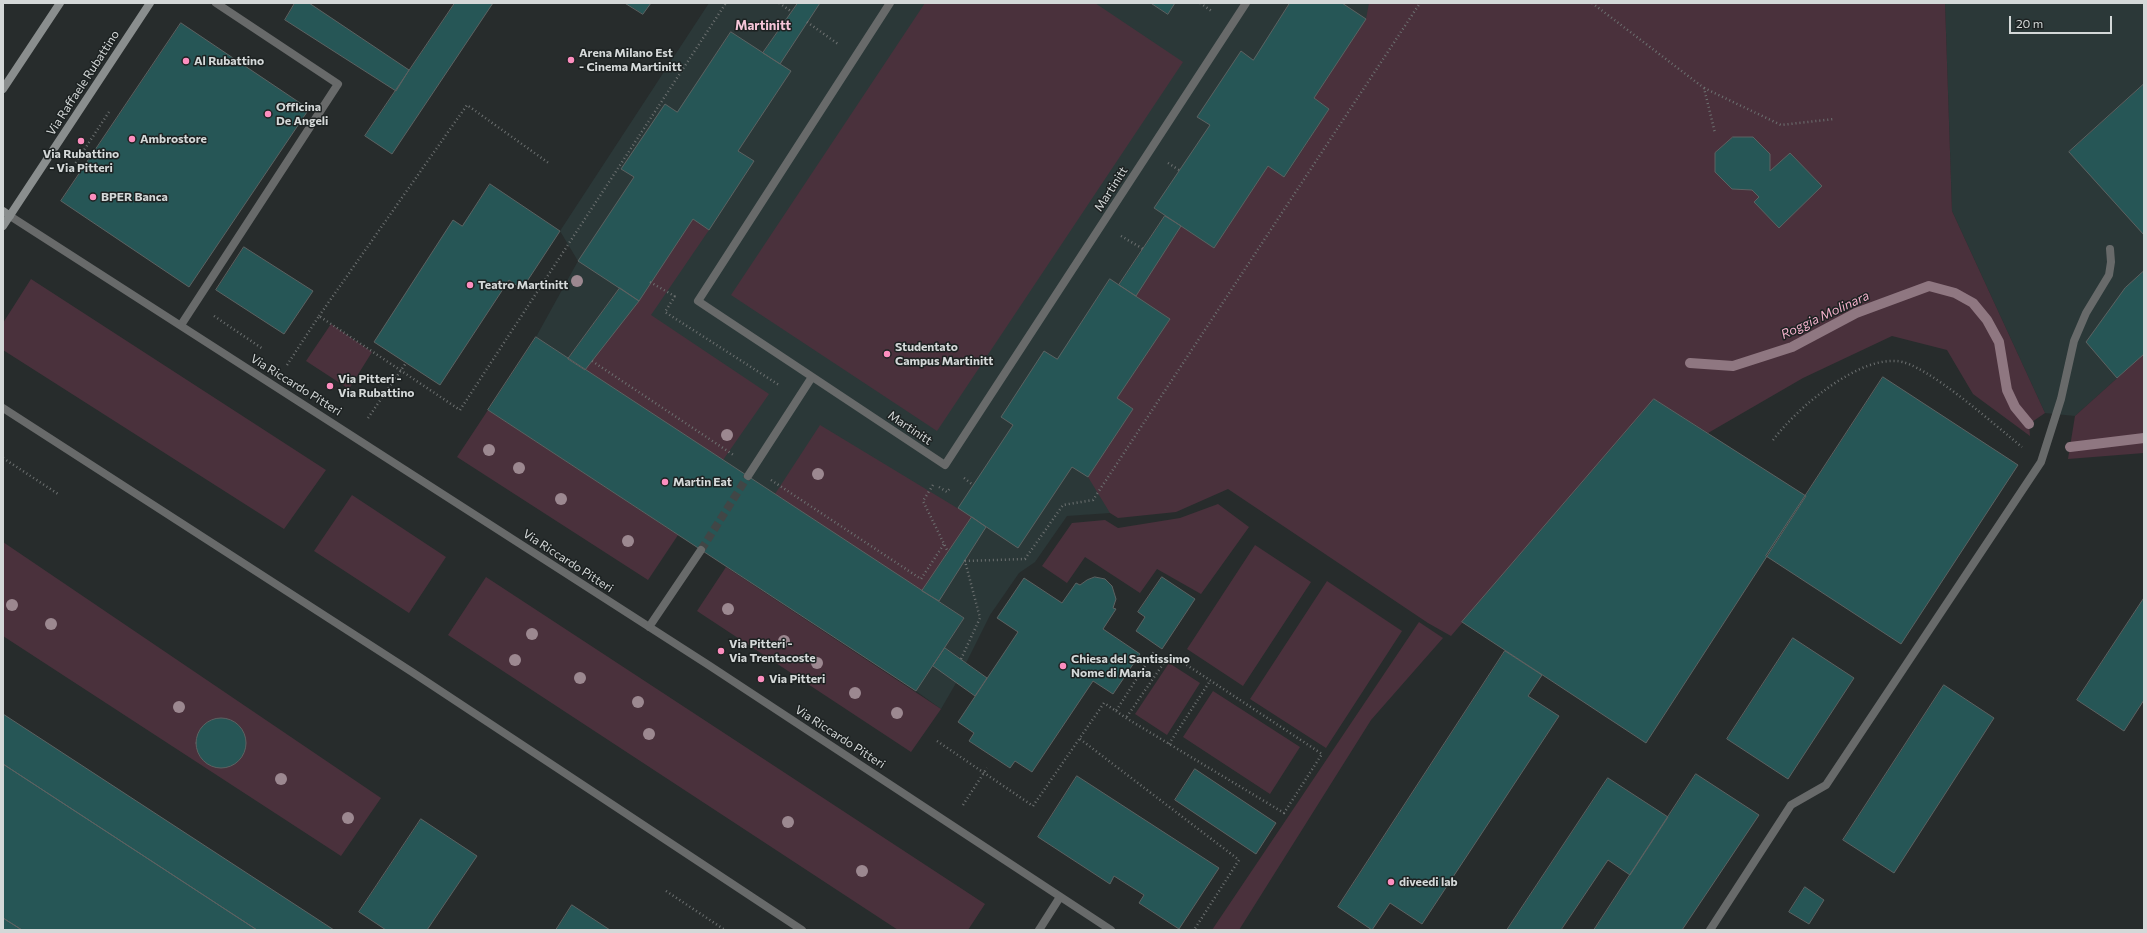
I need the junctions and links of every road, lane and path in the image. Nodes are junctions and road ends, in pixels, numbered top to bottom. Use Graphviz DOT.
graph roads {
  1 [pos="60,3"];
  2 [pos="150,3"];
  3 [pos="216,3"];
  4 [pos="726,3"];
  5 [pos="780,3"];
  6 [pos="890,3"];
  7 [pos="1246,3"];
  8 [pos="1420,3"];
  9 [pos="1592,3"];
  10 [pos="792,12"];
  11 [pos="807,22"];
  12 [pos="840,45"];
  13 [pos="1704,88"];
  14 [pos="3,89"];
  15 [pos="109,112"];
  16 [pos="1834,119"];
  17 [pos="1714,133"];
  18 [pos="550,164"];
  19 [pos="69,174"];
  20 [pos="3,211"];
  21 [pos="10,216"];
  22 [pos="3,226"];
  23 [pos="2110,249"];
  24 [pos="650,282"];
  25 [pos="675,297"];
  26 [pos="698,301"];
  27 [pos="209,313"];
  28 [pos="319,316"];
  29 [pos="181,325"];
  30 [pos="263,349"];
  31 [pos="406,363"];
  32 [pos="287,364"];
  33 [pos="400,371"];
  34 [pos="812,377"];
  35 [pos="798,397"];
  36 [pos="3,408"];
  37 [pos="368,418"];
  38 [pos="1773,440"];
  39 [pos="3,458"];
  40 [pos="2041,462"];
  41 [pos="748,476"];
  42 [pos="927,480"];
  43 [pos="954,481"];
  44 [pos="934,484"];
  45 [pos="58,494"];
  46 [pos="701,550"];
  47 [pos="948,552"];
  48 [pos="650,627"];
  49 [pos="1155,650"];
  50 [pos="961,659"];
  51 [pos="1210,680"];
  52 [pos="1116,711"];
  53 [pos="1126,718"];
  54 [pos="1080,739"];
  55 [pos="937,741"];
  56 [pos="1169,744"];
  57 [pos="987,768"];
  58 [pos="984,772"];
  59 [pos="962,805"];
  60 [pos="666,891"];
  61 [pos="1060,897"];
  62 [pos="726,930"];
  63 [pos="802,930"];
  64 [pos="1039,930"];
  65 [pos="1111,930"];
  66 [pos="1194,930"];
  67 [pos="1710,930"];
  1 -- 14 [label="street"];
  2 -- 21 [label="street, Via Raffaele Rubattino"];
  3 -- 29 [label="street"];
  4 -- 33 [label="path"];
  5 -- 10 [label="path"];
  6 -- 26 [label="street"];
  7 -- 34 [label="street, Martinitt"];
  8 -- 50 [label="path"];
  9 -- 13 [label="path"];
  11 -- 12 [label="path"];
  13 -- 16 [label="path"];
  13 -- 17 [label="path"];
  15 -- 19 [label="path"];
  18 -- 28 [label="path"];
  20 -- 21 [label="street"];
  21 -- 22 [label="street, Via Raffaele Rubattino"];
  21 -- 29 [label="street, Via Riccardo Pitteri"];
  23 -- 40 [label="street"];
  24 -- 25 [label="path"];
  25 -- 26 [label="path"];
  25 -- 35 [label="path"];
  26 -- 34 [label="street, Martinitt"];
  27 -- 30 [label="path"];
  28 -- 32 [label="path"];
  28 -- 33 [label="path"];
  29 -- 48 [label="street, Via Riccardo Pitteri"];
  31 -- 33 [label="path"];
  33 -- 37 [label="path"];
  34 -- 35 [label="street"];
  35 -- 41 [label="street"];
  36 -- 63 [label="street"];
  38 -- 40 [label="path"];
  39 -- 45 [label="path"];
  40 -- 67 [label="street"];
  42 -- 44 [label="path"];
  43 -- 44 [label="path"];
  44 -- 47 [label="path"];
  46 -- 48 [label="street"];
  48 -- 61 [label="street, Via Riccardo Pitteri"];
  49 -- 52 [label="path"];
  51 -- 53 [label="path"];
  51 -- 56 [label="path"];
  51 -- 56 [label="path"];
  52 -- 53 [label="path"];
  52 -- 54 [label="path"];
  53 -- 56 [label="path"];
  54 -- 58 [label="path"];
  54 -- 66 [label="path"];
  55 -- 58 [label="path"];
  57 -- 58 [label="path"];
  58 -- 59 [label="path"];
  60 -- 62 [label="path"];
  61 -- 64 [label="street"];
  61 -- 65 [label="street, Via Riccardo Pitteri"];
}
